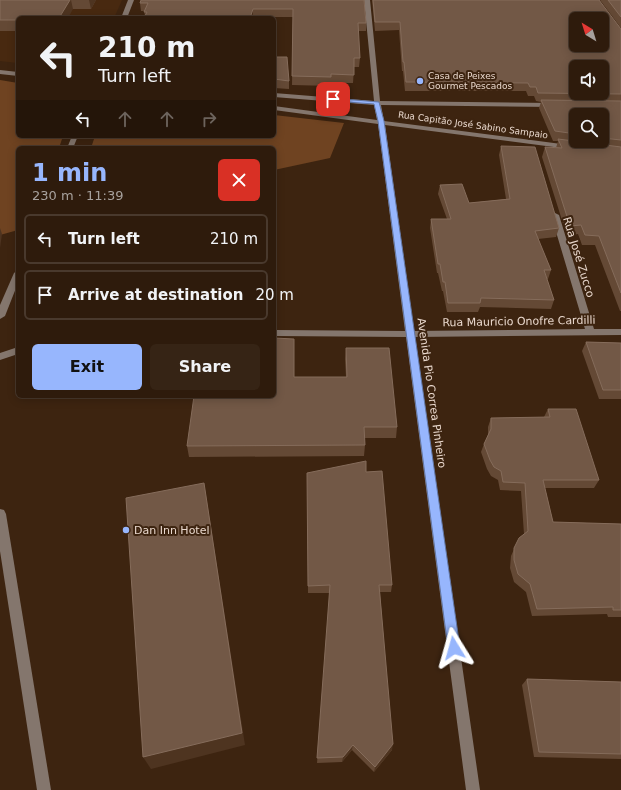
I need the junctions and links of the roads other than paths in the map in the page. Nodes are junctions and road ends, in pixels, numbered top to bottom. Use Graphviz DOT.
graph roads {
  1 [pos="131,0"];
  2 [pos="367,0"];
  3 [pos="125,16"];
  4 [pos="0,72"];
  5 [pos="16,74"];
  6 [pos="276,95"];
  7 [pos="377,103"];
  8 [pos="558,105"];
  9 [pos="276,108"];
  10 [pos="381,121"];
  11 [pos="569,148"];
  12 [pos="551,203"];
  13 [pos="16,278"];
  14 [pos="0,316"];
  15 [pos="590,332"];
  16 [pos="621,332"];
  17 [pos="276,333"];
  18 [pos="412,334"];
  19 [pos="16,351"];
  20 [pos="0,357"];
  21 [pos="0,514"];
  22 [pos="44,790"];
  23 [pos="473,790"];
  1 -- 3 [label="street"];
  2 -- 7 [label="street, Avenida Pio Correa Pinheiro"];
  4 -- 5 [label="street"];
  6 -- 7 [label="street"];
  7 -- 8 [label="street"];
  7 -- 10 [label="street, Avenida Pio Correa Pinheiro"];
  9 -- 10 [label="street, Rua Capitão José Sabino Sampaio"];
  10 -- 11 [label="street, Rua Capitão José Sabino Sampaio"];
  10 -- 18 [label="street, Avenida Pio Correa Pinheiro"];
  12 -- 15 [label="street, Rua José Zucco"];
  13 -- 14 [label="street"];
  15 -- 16 [label="street, Rua Mauricio Onofre Cardilli"];
  15 -- 18 [label="street, Rua Mauricio Onofre Cardilli"];
  17 -- 18 [label="street, Rua Mauricio Onofre Cardilli"];
  18 -- 23 [label="street, Avenida Pio Correa Pinheiro"];
  19 -- 20 [label="street"];
  21 -- 22 [label="street"];
}
